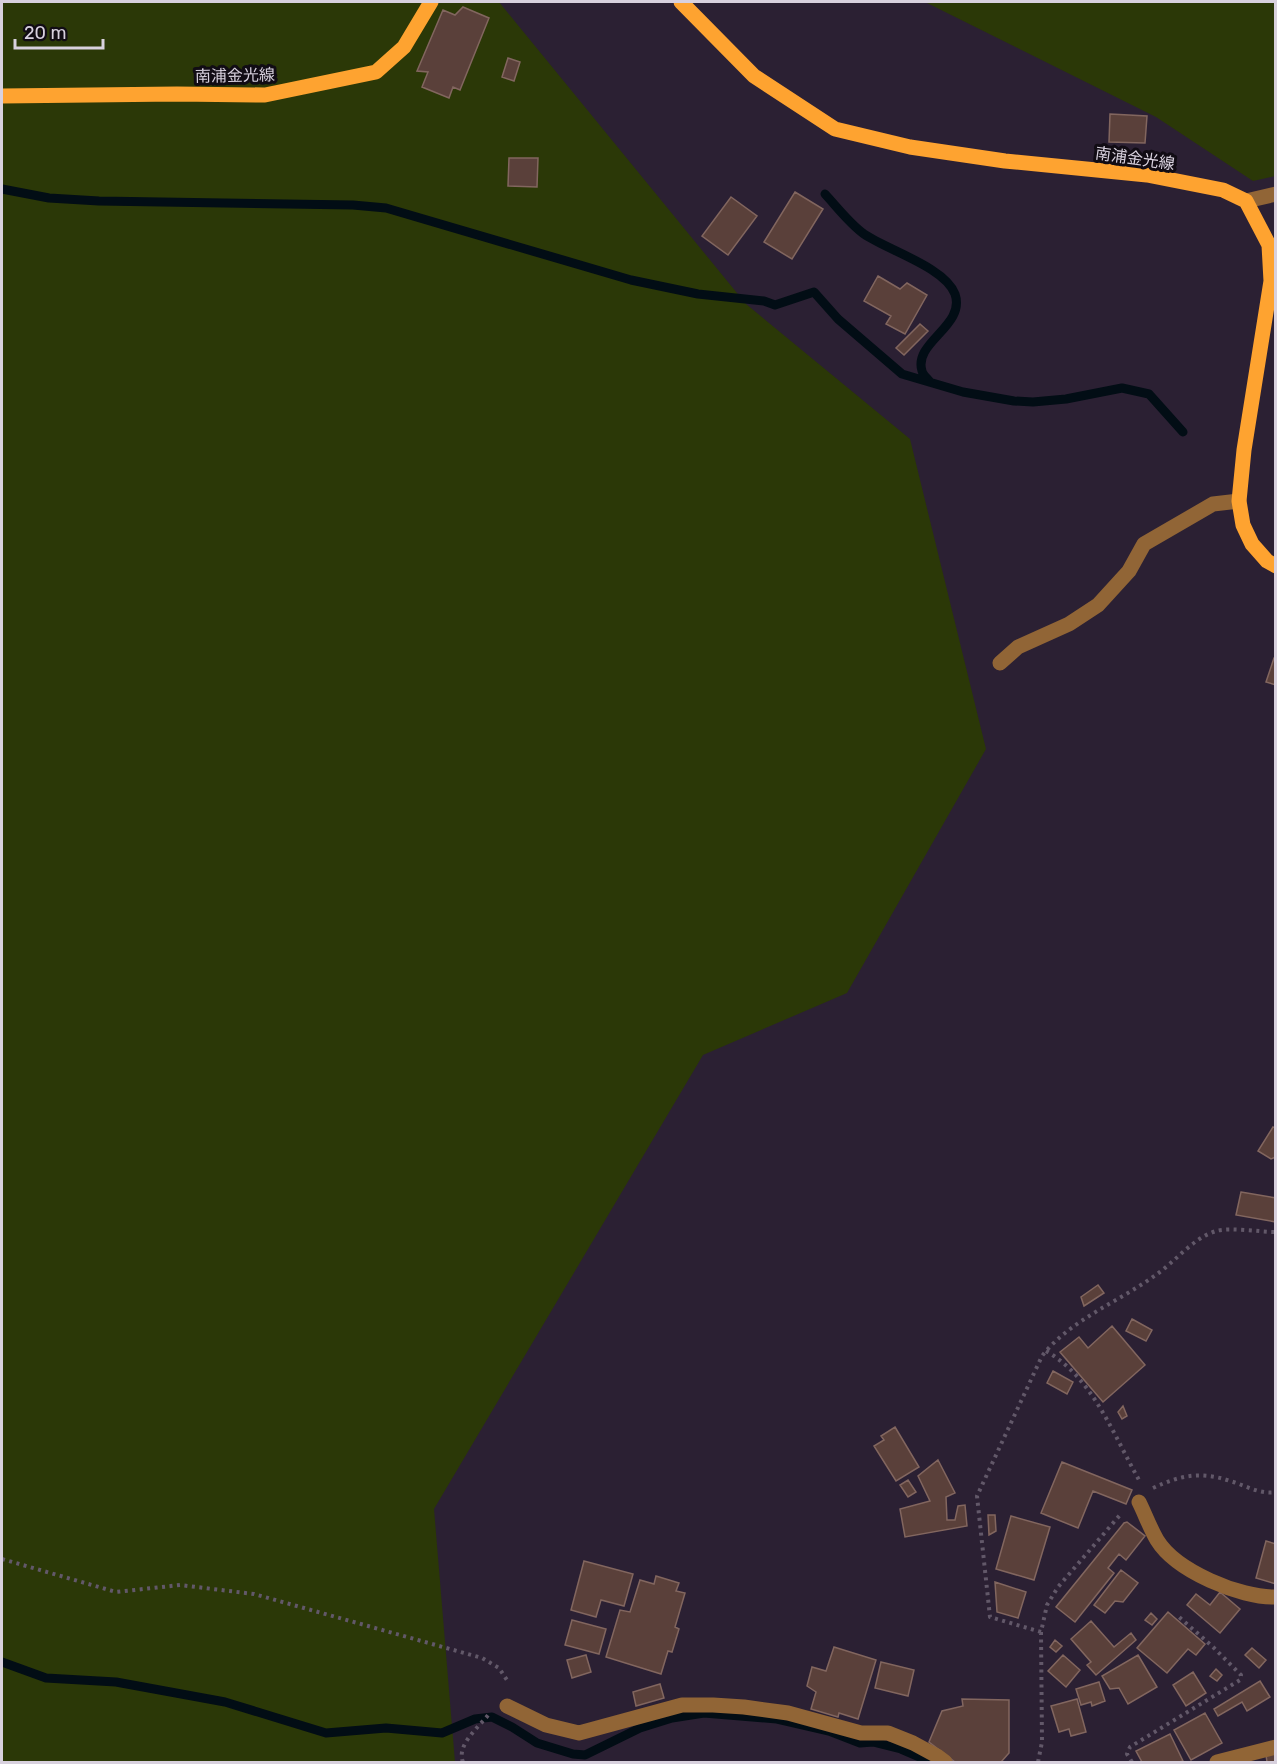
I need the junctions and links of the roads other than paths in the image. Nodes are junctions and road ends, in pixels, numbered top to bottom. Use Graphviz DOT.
graph roads {
  1 [pos="431,2"];
  2 [pos="681,2"];
  3 [pos="2,96"];
  4 [pos="1275,194"];
  5 [pos="1246,201"];
  6 [pos="1239,501"];
  7 [pos="1275,566"];
  8 [pos="1000,663"];
  9 [pos="1143,1497"];
  10 [pos="1275,1597"];
  11 [pos="507,1706"];
  12 [pos="1275,1747"];
  13 [pos="945,1762"];
  14 [pos="1217,1762"];
  1 -- 3 [label="main road, 南浦金光線"];
  2 -- 5 [label="main road, 南浦金光線"];
  4 -- 5 [label="street"];
  5 -- 6 [label="main road"];
  6 -- 7 [label="main road"];
  6 -- 8 [label="street"];
  9 -- 10 [label="street"];
  11 -- 13 [label="street"];
  12 -- 14 [label="street"];
}
